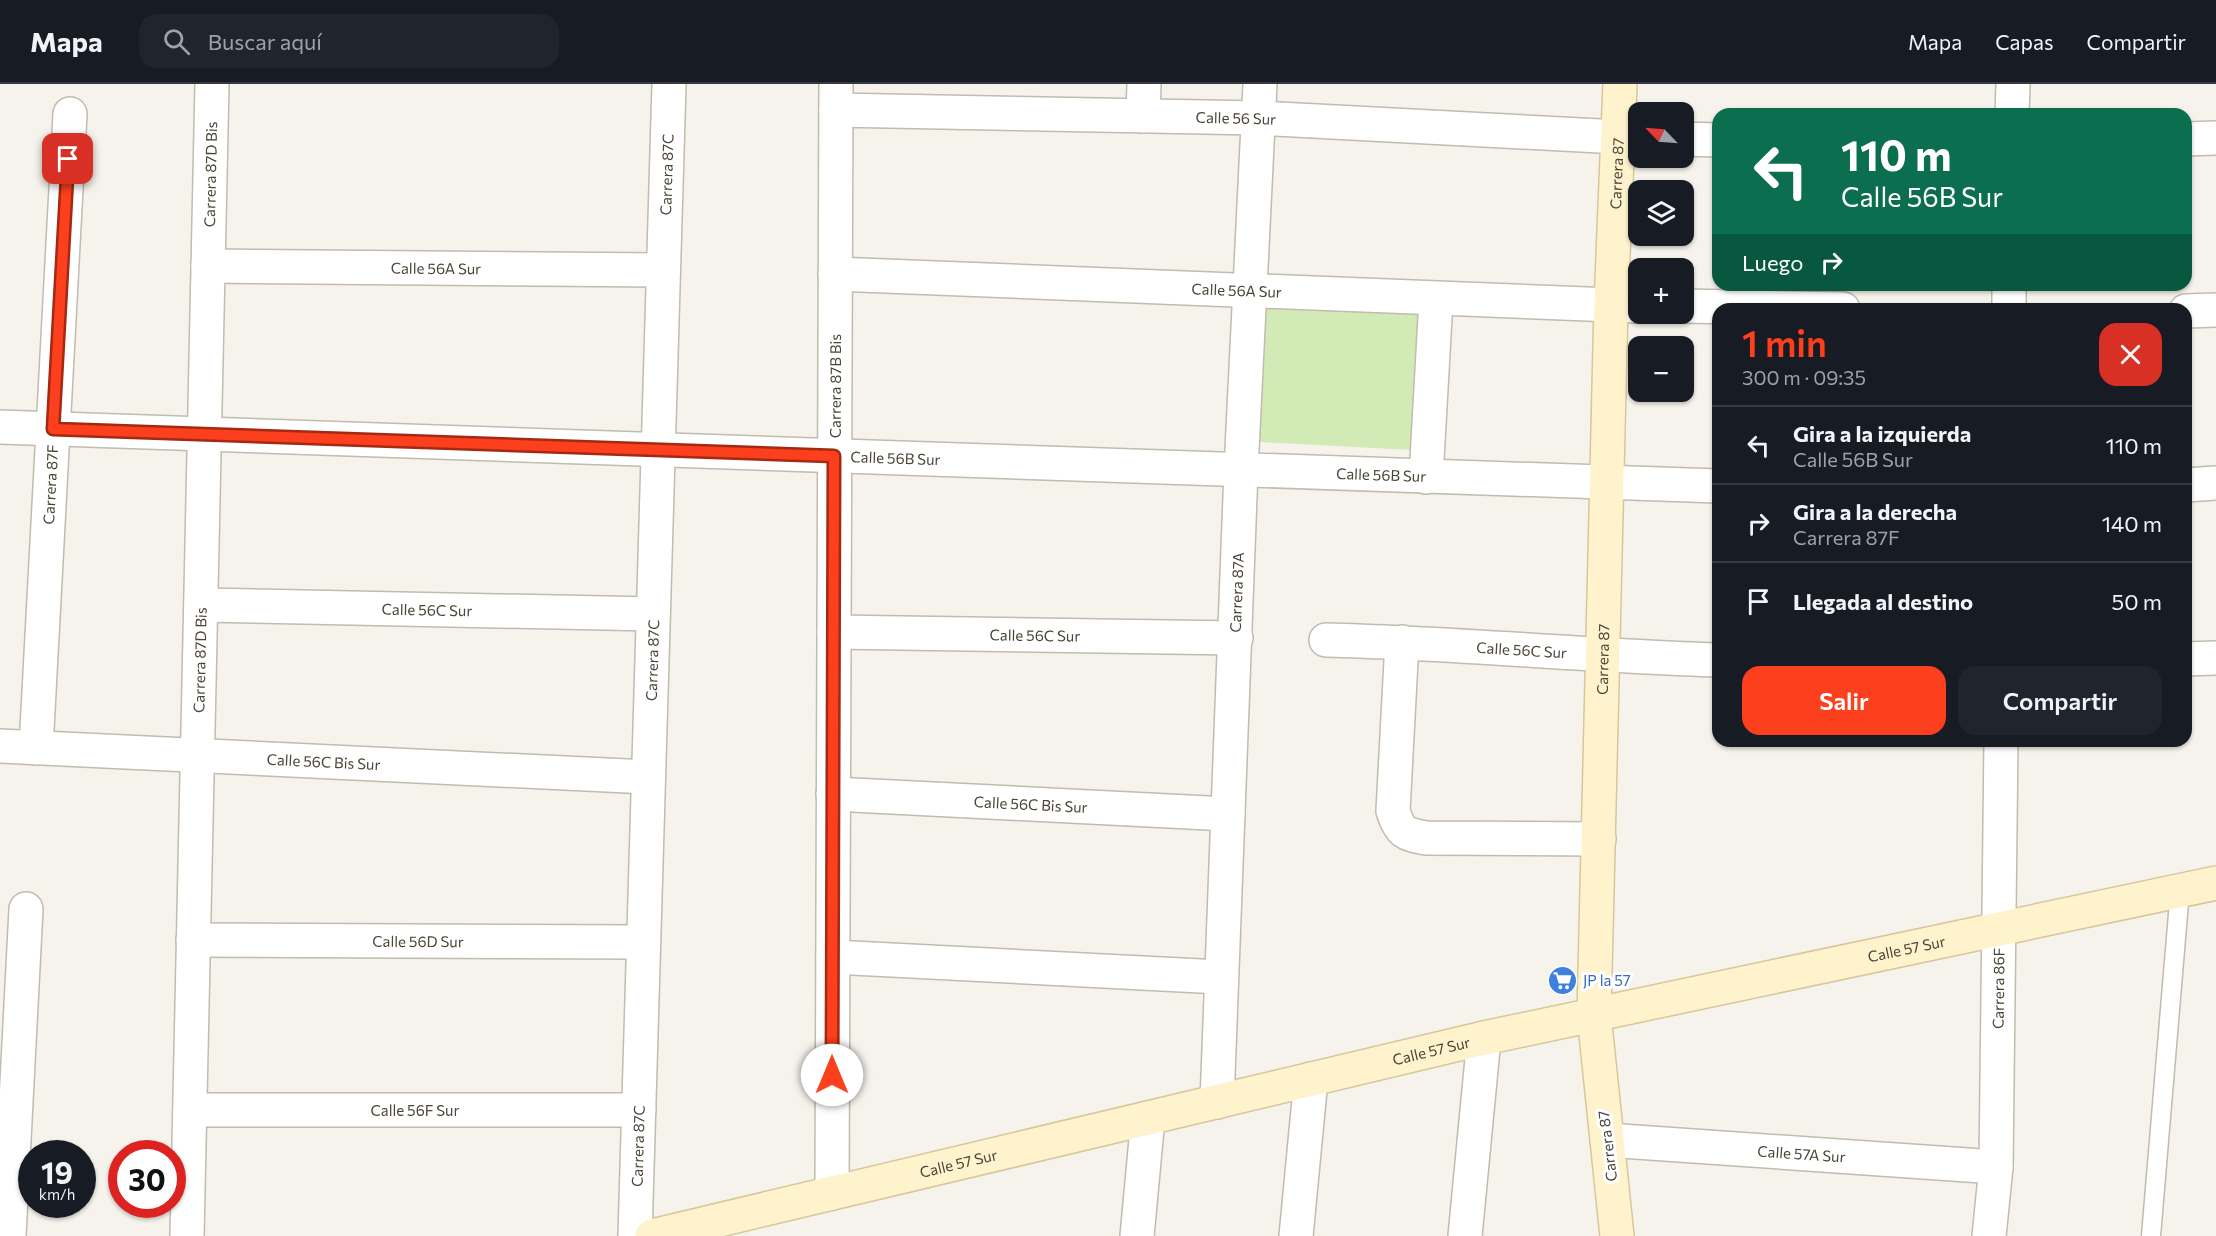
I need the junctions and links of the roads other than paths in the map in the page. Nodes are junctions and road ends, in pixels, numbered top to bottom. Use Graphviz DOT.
graph roads {
  1 [pos="212,84"];
  2 [pos="669,84"];
  3 [pos="1144,84"];
  4 [pos="1260,84"];
  5 [pos="1620,84"];
  6 [pos="2013,84"];
  7 [pos="836,97"];
  8 [pos="2012,108"];
  9 [pos="70,114"];
  10 [pos="1143,116"];
  11 [pos="1258,118"];
  12 [pos="1628,138"];
  13 [pos="2216,138"];
  14 [pos="1694,139"];
  15 [pos="1712,140"];
  16 [pos="2192,140"];
  17 [pos="208,266"];
  18 [pos="663,270"];
  19 [pos="835,274"];
  20 [pos="1251,292"];
  21 [pos="1436,300"];
  22 [pos="1624,305"];
  23 [pos="1694,306"];
  24 [pos="1712,307"];
  25 [pos="2216,310"];
  26 [pos="2192,311"];
  27 [pos="0,427"];
  28 [pos="53,429"];
  29 [pos="204,434"];
  30 [pos="658,450"];
  31 [pos="834,456"];
  32 [pos="1242,471"];
  33 [pos="1425,477"];
  34 [pos="1606,483"];
  35 [pos="2216,483"];
  36 [pos="2192,485"];
  37 [pos="1712,486"];
  38 [pos="201,605"];
  39 [pos="653,614"];
  40 [pos="834,632"];
  41 [pos="1236,638"];
  42 [pos="1326,640"];
  43 [pos="1402,642"];
  44 [pos="1605,656"];
  45 [pos="2216,658"];
  46 [pos="2192,659"];
  47 [pos="1712,660"];
  48 [pos="0,746"];
  49 [pos="36,747"];
  50 [pos="2001,747"];
  51 [pos="198,755"];
  52 [pos="648,777"];
  53 [pos="833,794"];
  54 [pos="1228,814"];
  55 [pos="1599,839"];
  56 [pos="2216,883"];
  57 [pos="2180,890"];
  58 [pos="26,909"];
  59 [pos="1997,930"];
  60 [pos="194,940"];
  61 [pos="643,942"];
  62 [pos="833,957"];
  63 [pos="1220,977"];
  64 [pos="1594,1015"];
  65 [pos="1484,1038"];
  66 [pos="1311,1079"];
  67 [pos="1217,1102"];
  68 [pos="190,1110"];
  69 [pos="639,1110"];
  70 [pos="1148,1118"];
  71 [pos="1607,1140"];
  72 [pos="1996,1167"];
  73 [pos="832,1193"];
  74 [pos="9,1236"];
  75 [pos="187,1236"];
  76 [pos="635,1236"];
  77 [pos="652,1236"];
  78 [pos="1137,1236"];
  79 [pos="1296,1236"];
  80 [pos="1466,1236"];
  81 [pos="1617,1236"];
  82 [pos="1989,1236"];
  83 [pos="2151,1236"];
  1 -- 17 [label="street, Carrera 87D Bis"];
  2 -- 18 [label="street, Carrera 87C"];
  3 -- 10 [label="street"];
  4 -- 11 [label="street, Carrera 87A"];
  5 -- 12 [label="street, Carrera 87"];
  6 -- 8 [label="street"];
  7 -- 10 [label="street, Calle 56 Sur"];
  7 -- 19 [label="street, Carrera 87B Bis"];
  9 -- 28 [label="street, Carrera 87F"];
  10 -- 11 [label="street, Calle 56 Sur"];
  11 -- 12 [label="street, Calle 56 Sur"];
  11 -- 20 [label="street, Carrera 87A"];
  12 -- 22 [label="street, Carrera 87"];
  13 -- 16 [label="street"];
  14 -- 15 [label="street"];
  17 -- 18 [label="street, Calle 56A Sur"];
  17 -- 29 [label="street, Carrera 87D Bis"];
  18 -- 30 [label="street, Carrera 87C"];
  19 -- 20 [label="street, Calle 56A Sur"];
  19 -- 31 [label="street, Carrera 87B Bis"];
  20 -- 21 [label="street, Calle 56A Sur"];
  20 -- 32 [label="street, Carrera 87A"];
  21 -- 22 [label="street, Calle 56A Sur"];
  21 -- 33 [label="street"];
  22 -- 34 [label="street, Carrera 87"];
  23 -- 24 [label="street"];
  25 -- 26 [label="street"];
  27 -- 28 [label="street, Calle 56B Sur"];
  28 -- 29 [label="street, Calle 56B Sur"];
  28 -- 49 [label="street, Carrera 87F"];
  29 -- 30 [label="street, Calle 56B Sur"];
  29 -- 38 [label="street, Carrera 87D Bis"];
  30 -- 31 [label="street, Calle 56B Sur"];
  30 -- 39 [label="street, Carrera 87C"];
  31 -- 32 [label="street, Calle 56B Sur"];
  31 -- 40 [label="street, Carrera 87B Bis"];
  32 -- 33 [label="street, Calle 56B Sur"];
  32 -- 41 [label="street, Carrera 87A"];
  33 -- 34 [label="street, Calle 56B Sur"];
  34 -- 37 [label="street, Calle 56B Sur"];
  34 -- 44 [label="street, Carrera 87"];
  35 -- 36 [label="street"];
  38 -- 39 [label="street, Calle 56C Sur"];
  38 -- 51 [label="street, Carrera 87D Bis"];
  39 -- 52 [label="street, Carrera 87C"];
  40 -- 41 [label="street, Calle 56C Sur"];
  40 -- 53 [label="street, Carrera 87B Bis"];
  41 -- 54 [label="street, Carrera 87A"];
  42 -- 43 [label="street, Calle 56C Sur"];
  43 -- 44 [label="street, Calle 56C Sur"];
  43 -- 55 [label="street"];
  44 -- 47 [label="street, Calle 56C Sur"];
  44 -- 55 [label="street, Carrera 87"];
  45 -- 46 [label="street"];
  48 -- 49 [label="street, Calle 56C Bis Sur"];
  49 -- 51 [label="street, Calle 56C Bis Sur"];
  50 -- 59 [label="street, Carrera 86F"];
  51 -- 52 [label="street, Calle 56C Bis Sur"];
  51 -- 60 [label="street, Carrera 87D Bis"];
  52 -- 61 [label="street, Carrera 87C"];
  53 -- 54 [label="street, Calle 56C Bis Sur"];
  53 -- 62 [label="street, Carrera 87B Bis"];
  54 -- 63 [label="street, Carrera 87A"];
  55 -- 64 [label="street, Carrera 87"];
  56 -- 57 [label="street, Calle 57 Sur"];
  57 -- 59 [label="street, Calle 57 Sur"];
  57 -- 83 [label="lane"];
  58 -- 74 [label="street"];
  59 -- 64 [label="street, Calle 57 Sur"];
  59 -- 72 [label="street, Carrera 86F"];
  60 -- 61 [label="street, Calle 56D Sur"];
  60 -- 68 [label="street, Carrera 87D Bis"];
  61 -- 69 [label="street, Carrera 87C"];
  62 -- 63 [label="street"];
  62 -- 73 [label="street, Carrera 87B Bis"];
  63 -- 67 [label="street, Carrera 87A"];
  64 -- 65 [label="street, Calle 57 Sur"];
  64 -- 71 [label="street, Carrera 87"];
  65 -- 66 [label="street, Calle 57 Sur"];
  65 -- 80 [label="street"];
  66 -- 67 [label="street, Calle 57 Sur"];
  66 -- 79 [label="street"];
  67 -- 70 [label="street, Calle 57 Sur"];
  68 -- 69 [label="street, Calle 56F Sur"];
  68 -- 75 [label="street, Carrera 87D Bis"];
  69 -- 76 [label="street, Carrera 87C"];
  70 -- 73 [label="street, Calle 57 Sur"];
  70 -- 78 [label="street"];
  71 -- 72 [label="street, Calle 57A Sur"];
  71 -- 81 [label="street, Carrera 87"];
  72 -- 82 [label="street, Carrera 86F"];
  73 -- 77 [label="street, Calle 57 Sur"];
}
